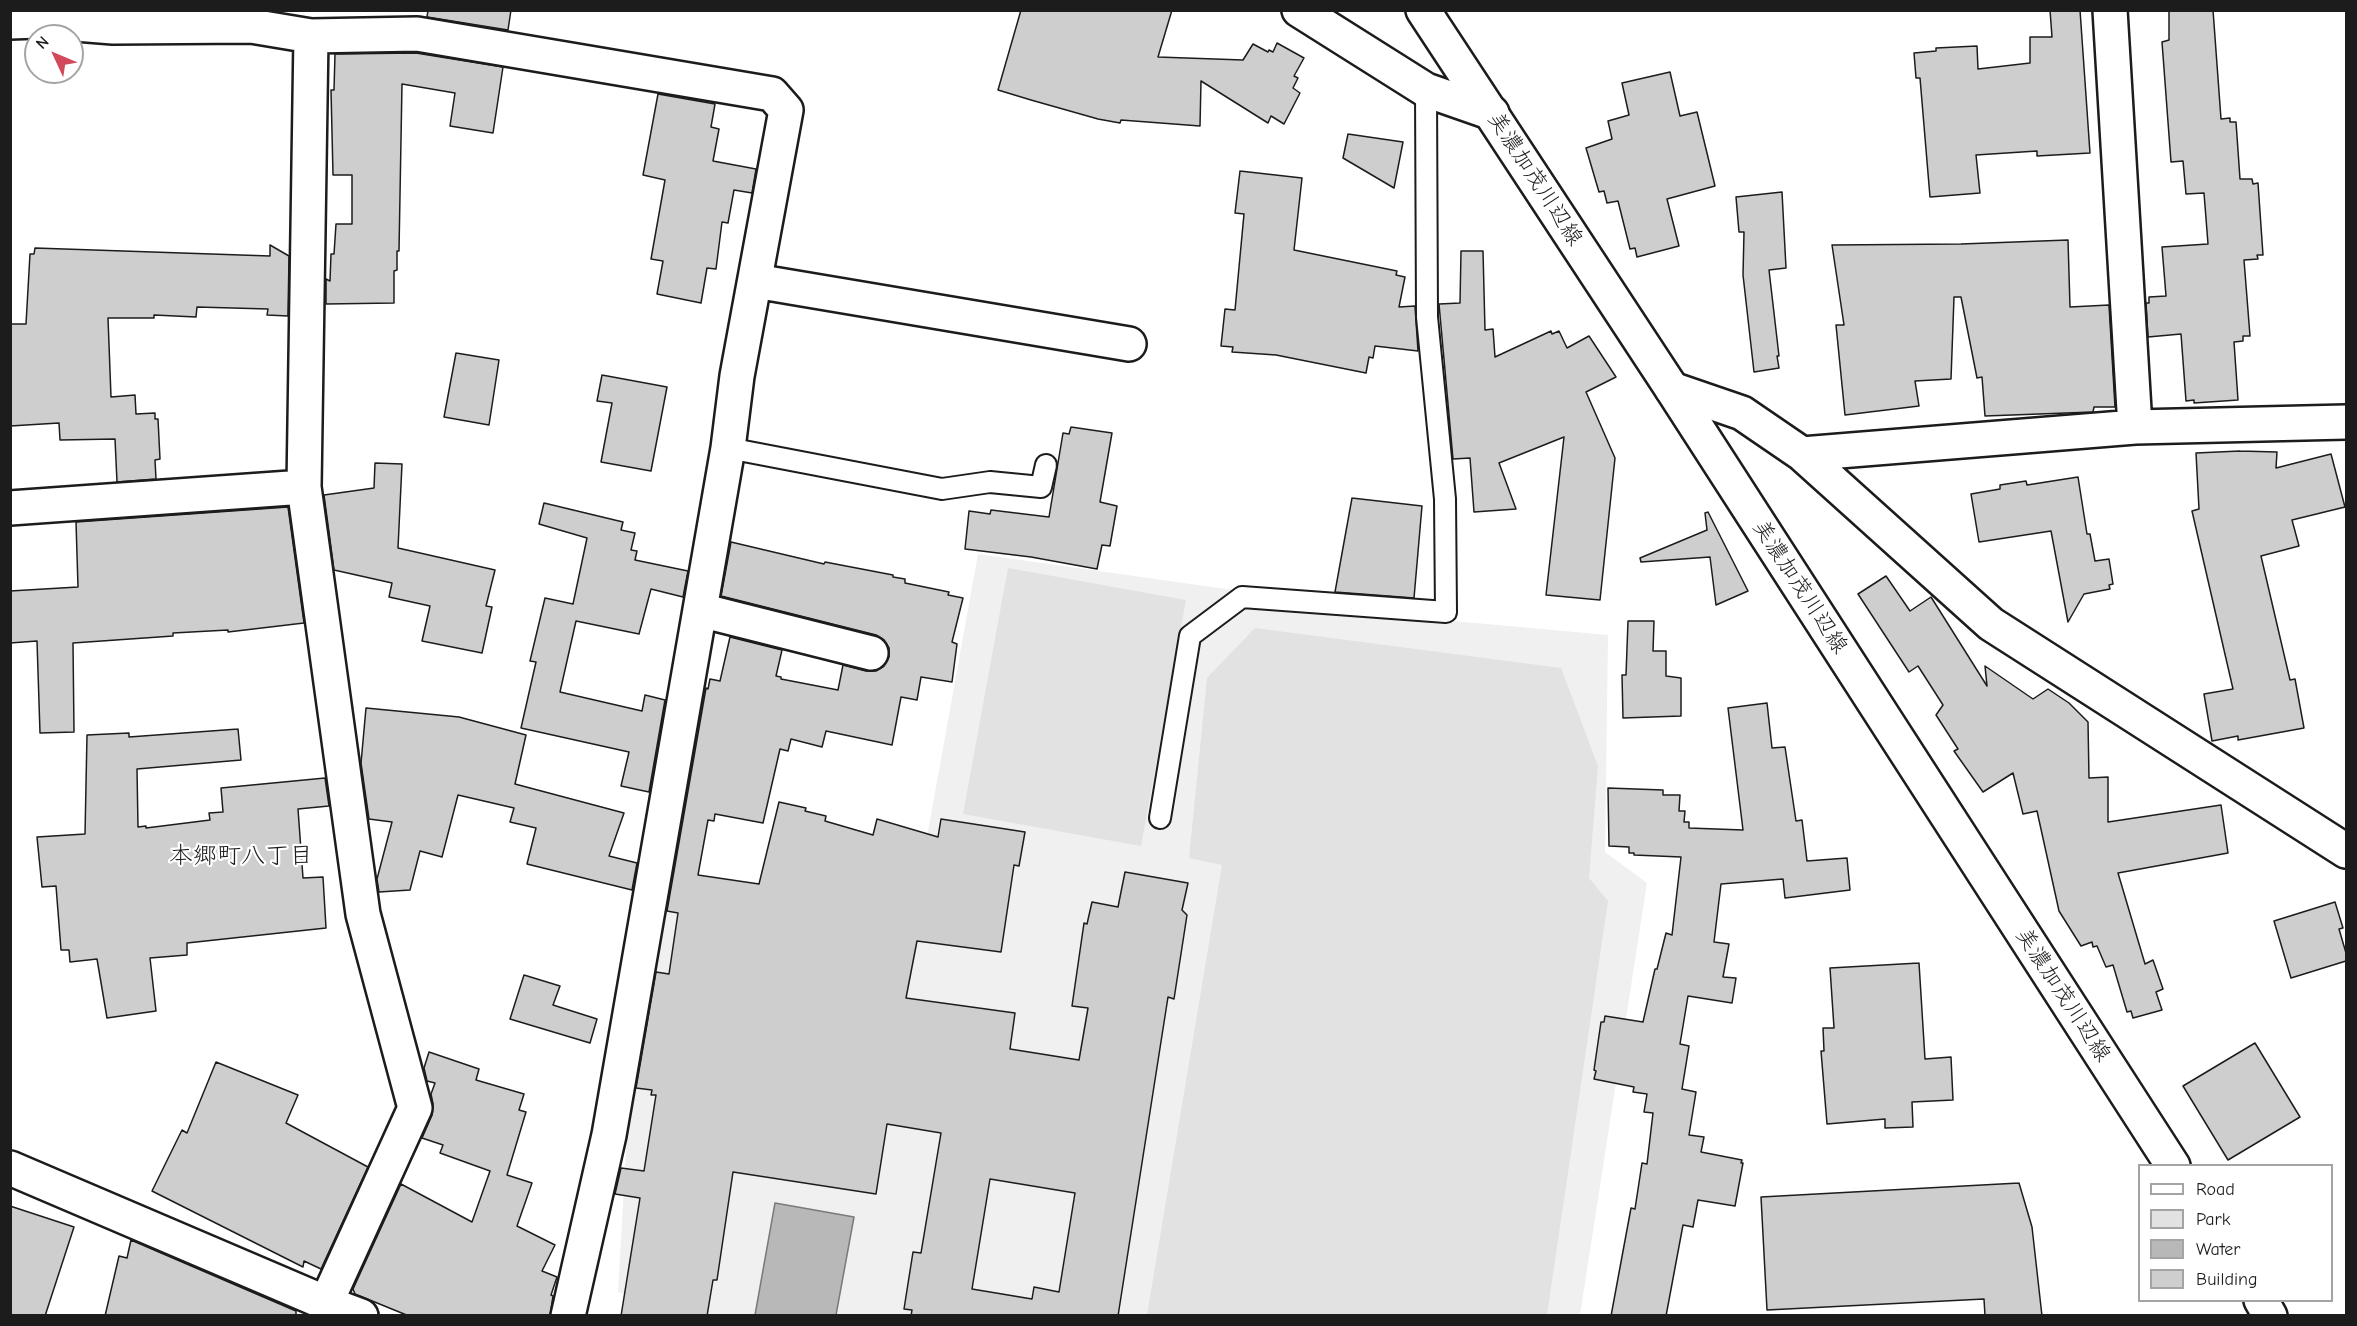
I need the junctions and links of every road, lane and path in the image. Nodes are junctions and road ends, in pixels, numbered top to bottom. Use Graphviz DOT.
graph roads {
  1 [pos="1299,10"];
  2 [pos="1423,10"];
  3 [pos="2110,10"];
  4 [pos="251,18"];
  5 [pos="10,22"];
  6 [pos="311,36"];
  7 [pos="1426,90"];
  8 [pos="1492,113"];
  9 [pos="755,281"];
  10 [pos="1129,344"];
  11 [pos="1672,389"];
  12 [pos="2346,422"];
  13 [pos="2135,427"];
  14 [pos="728,448"];
  15 [pos="1802,454"];
  16 [pos="1047,465"];
  17 [pos="304,487"];
  18 [pos="10,508"];
  19 [pos="700,610"];
  20 [pos="871,653"];
  21 [pos="1160,818"];
  22 [pos="2346,851"];
  23 [pos="2173,1164"];
  24 [pos="10,1168"];
  25 [pos="2262,1302"];
  26 [pos="326,1303"];
  27 [pos="361,1316"];
  28 [pos="568,1316"];
  29 [pos="2270,1316"];
  1 -- 7 [label="street"];
  2 -- 8 [label="street, 美濃加茂川辺線"];
  3 -- 13 [label="street"];
  4 -- 5 [label="street"];
  4 -- 6 [label="street"];
  6 -- 9 [label="street"];
  6 -- 17 [label="street"];
  7 -- 8 [label="street"];
  7 -- 21 [label="lane"];
  8 -- 11 [label="street, 美濃加茂川辺線"];
  9 -- 10 [label="street"];
  9 -- 14 [label="street"];
  11 -- 15 [label="street"];
  11 -- 23 [label="street, 美濃加茂川辺線"];
  12 -- 13 [label="street"];
  13 -- 15 [label="street"];
  14 -- 16 [label="lane"];
  14 -- 19 [label="street"];
  15 -- 22 [label="street"];
  17 -- 18 [label="street"];
  17 -- 26 [label="street"];
  19 -- 20 [label="street"];
  19 -- 28 [label="street"];
  24 -- 26 [label="street"];
  25 -- 29 [label="street"];
  26 -- 27 [label="street"];
}
